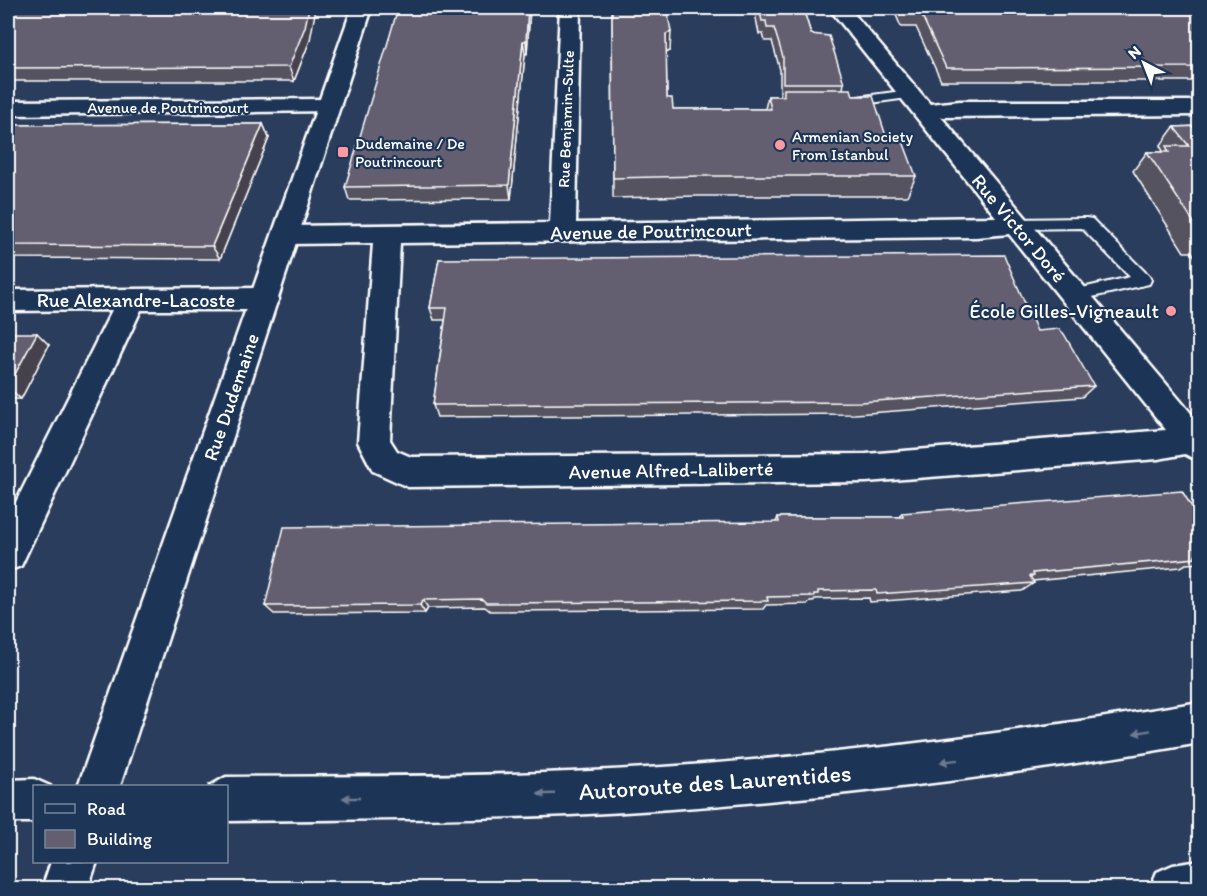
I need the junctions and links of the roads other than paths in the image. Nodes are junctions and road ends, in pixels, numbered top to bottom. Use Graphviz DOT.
graph roads {
  1 [pos="362,8"];
  2 [pos="570,8"];
  3 [pos="839,8"];
  4 [pos="838,102"];
  5 [pos="917,103"];
  6 [pos="329,106"];
  7 [pos="8,108"];
  8 [pos="1200,108"];
  9 [pos="1016,224"];
  10 [pos="563,231"];
  11 [pos="389,234"];
  12 [pos="286,235"];
  13 [pos="1075,295"];
  14 [pos="265,299"];
  15 [pos="8,300"];
  16 [pos="131,300"];
  17 [pos="1196,443"];
  18 [pos="8,554"];
  19 [pos="1200,722"];
  20 [pos="99,785"];
  21 [pos="228,799"];
  22 [pos="8,801"];
  23 [pos="33,801"];
  24 [pos="73,863"];
  25 [pos="1200,884"];
  26 [pos="65,888"];
  27 [pos="1173,888"];
  1 -- 6 [label="main road, Rue Dudemaine"];
  2 -- 10 [label="main road, Rue Benjamin-Sulte"];
  3 -- 5 [label="main road, Rue Victor Doré"];
  4 -- 5 [label="lane"];
  5 -- 8 [label="main road"];
  5 -- 9 [label="main road, Rue Victor Doré"];
  6 -- 7 [label="main road, Avenue de Poutrincourt"];
  6 -- 12 [label="main road, Rue Dudemaine"];
  9 -- 10 [label="main road, Avenue de Poutrincourt"];
  9 -- 13 [label="main road, Rue Victor Doré"];
  9 -- 13 [label="lane"];
  10 -- 11 [label="main road, Avenue de Poutrincourt"];
  11 -- 12 [label="main road, Avenue de Poutrincourt"];
  11 -- 17 [label="main road, Avenue Alfred-Laliberté"];
  12 -- 14 [label="main road, Rue Dudemaine"];
  13 -- 17 [label="main road, Rue Victor Doré"];
  14 -- 16 [label="main road, Rue Alexandre-Lacoste"];
  14 -- 20 [label="main road, Rue Dudemaine"];
  15 -- 16 [label="main road, Rue Alexandre-Lacoste"];
  16 -- 18 [label="main road"];
  19 -- 21 [label="main road, Autoroute des Laurentides, one-way"];
  22 -- 23 [label="main road"];
  24 -- 26 [label="main road"];
  25 -- 27 [label="main road"];
}
